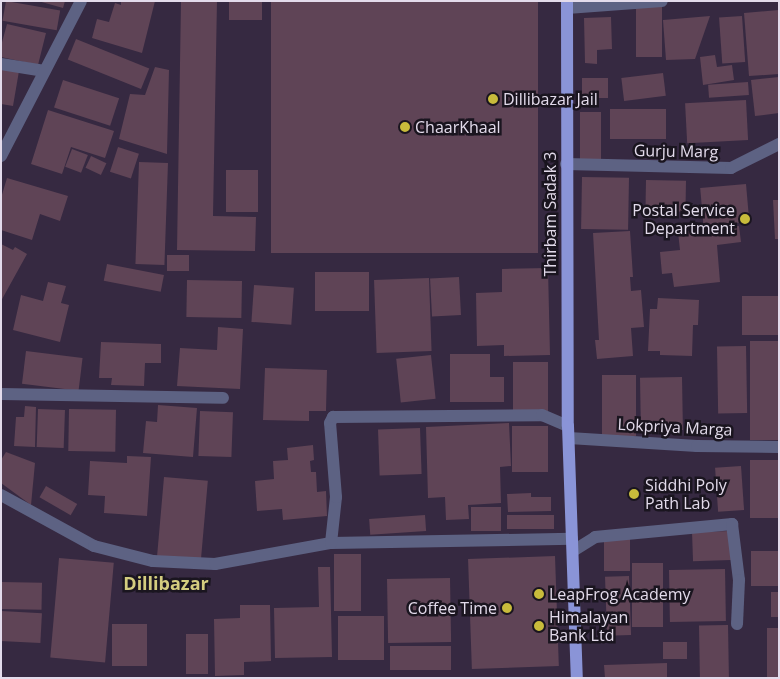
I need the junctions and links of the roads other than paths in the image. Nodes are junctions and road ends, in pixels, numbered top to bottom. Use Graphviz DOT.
graph roads {
  1 [pos="81,1"];
  2 [pos="662,1"];
  3 [pos="567,5"];
  4 [pos="1,64"];
  5 [pos="44,71"];
  6 [pos="779,144"];
  7 [pos="1,156"];
  8 [pos="566,164"];
  9 [pos="1,394"];
  10 [pos="223,398"];
  11 [pos="569,432"];
  12 [pos="779,447"];
  13 [pos="1,494"];
  14 [pos="331,542"];
  15 [pos="572,545"];
  16 [pos="738,624"];
  17 [pos="577,678"];
  1 -- 5 [label="street"];
  2 -- 3 [label="street"];
  3 -- 8 [label="main road, Thirbam Sadak 3"];
  4 -- 5 [label="street"];
  5 -- 7 [label="street"];
  6 -- 8 [label="street, Gurju Marg"];
  8 -- 11 [label="main road, Thirbam Sadak 3"];
  9 -- 10 [label="street"];
  11 -- 12 [label="street, Lokpriya Marga"];
  11 -- 14 [label="street"];
  11 -- 15 [label="main road, Thirbam Sadak 3"];
  13 -- 14 [label="street"];
  14 -- 15 [label="street"];
  15 -- 16 [label="street"];
  15 -- 17 [label="main road, Thirbam Sadak 3"];
}
